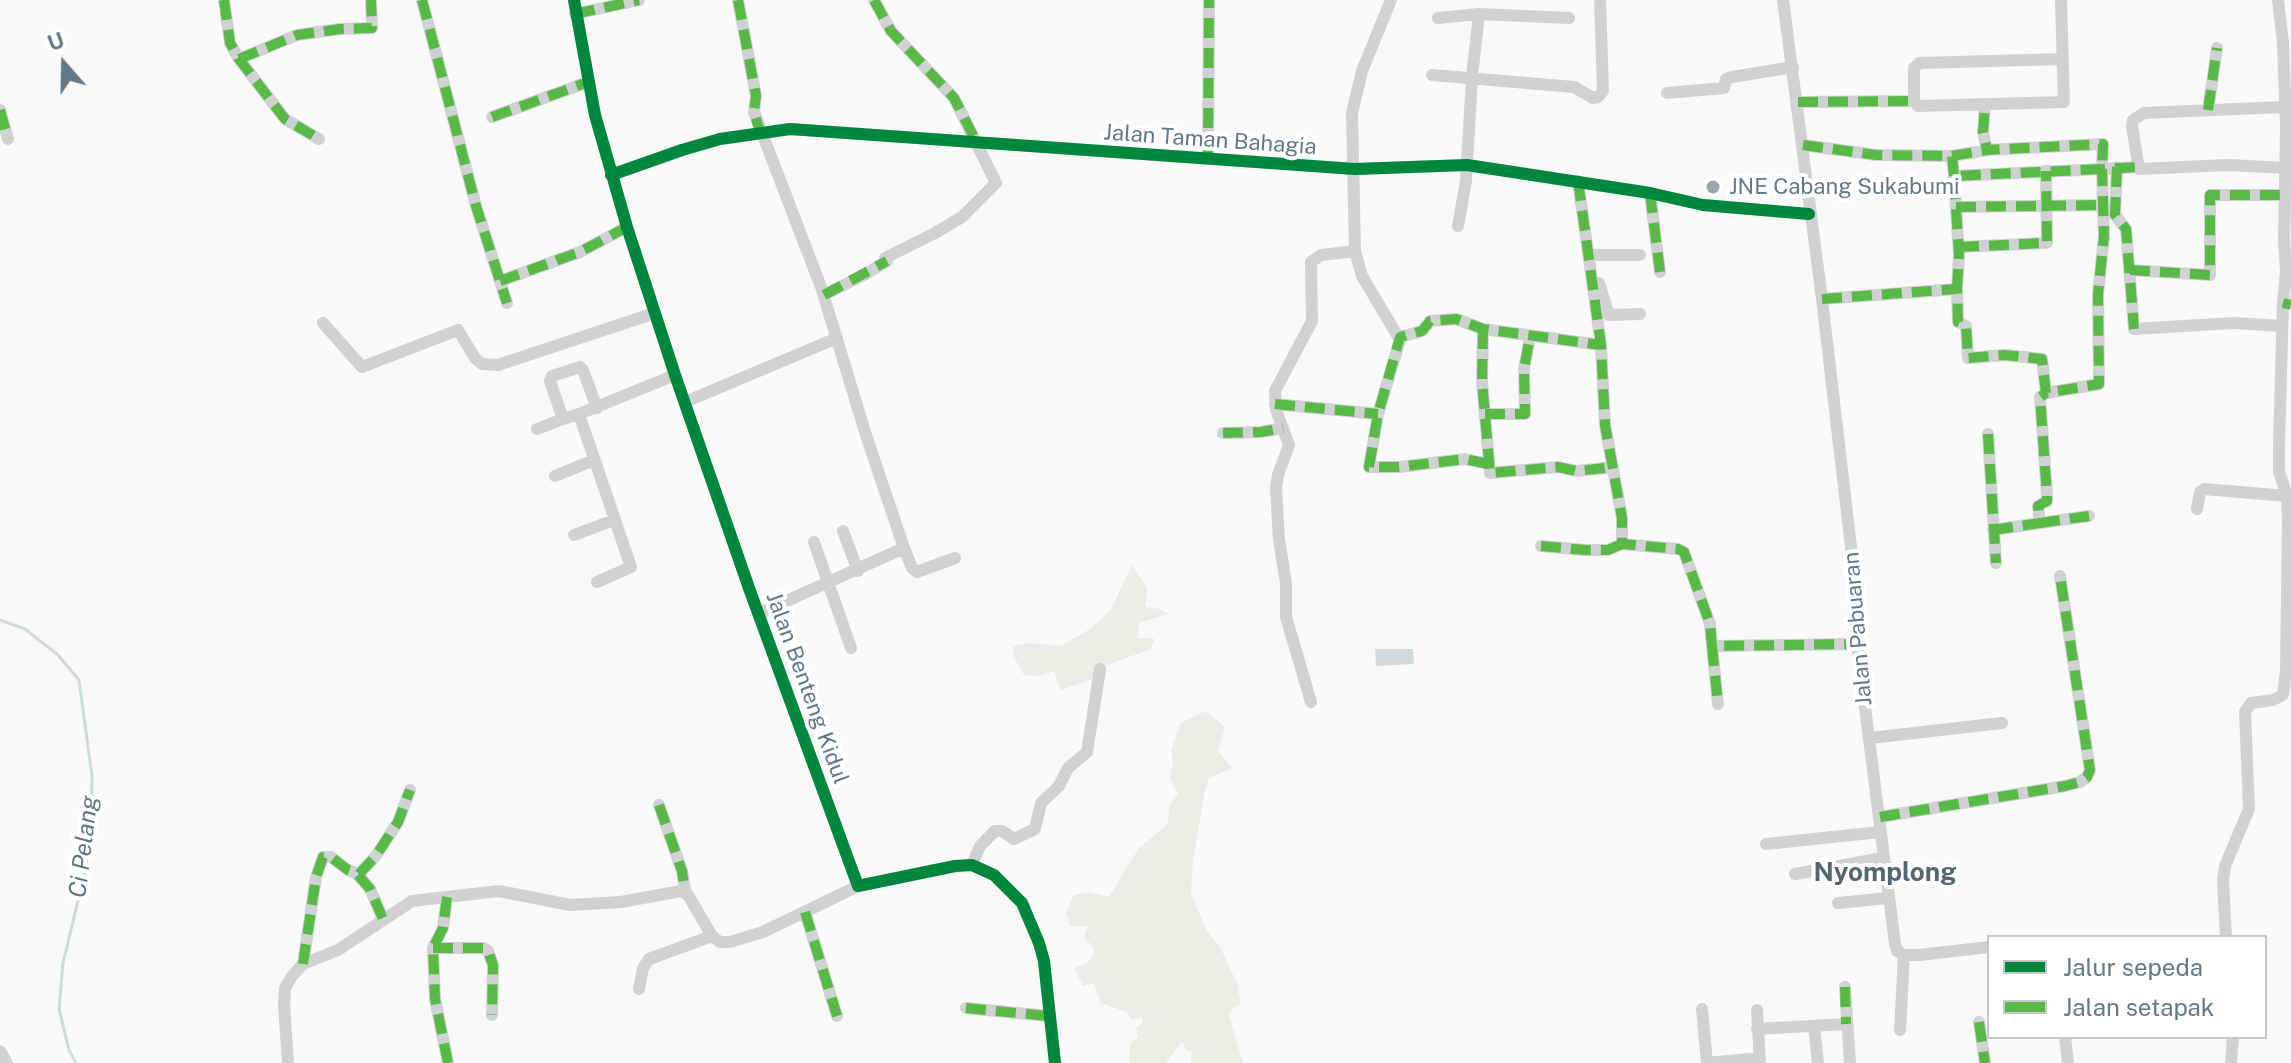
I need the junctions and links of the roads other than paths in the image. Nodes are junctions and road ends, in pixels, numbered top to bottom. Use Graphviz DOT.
graph roads {
  1 [pos="224,0"];
  2 [pos="371,0"];
  3 [pos="422,0"];
  4 [pos="639,0"];
  5 [pos="738,0"];
  6 [pos="874,0"];
  7 [pos="1209,0"];
  8 [pos="1391,0"];
  9 [pos="1600,0"];
  10 [pos="1783,0"];
  11 [pos="2061,0"];
  12 [pos="2278,0"];
  13 [pos="574,7"];
  14 [pos="1479,14"];
  15 [pos="1438,18"];
  16 [pos="1569,18"];
  17 [pos="2217,48"];
  18 [pos="239,59"];
  19 [pos="2062,59"];
  20 [pos="1793,67"];
  21 [pos="1432,75"];
  22 [pos="1472,77"];
  23 [pos="588,82"];
  24 [pos="1667,93"];
  25 [pos="1914,101"];
  26 [pos="1798,102"];
  27 [pos="1985,105"];
  28 [pos="2284,107"];
  29 [pos="0,110"];
  30 [pos="2208,110"];
  31 [pos="492,117"];
  32 [pos="2288,126"];
  33 [pos="760,132"];
  34 [pos="8,139"];
  35 [pos="319,139"];
  36 [pos="977,143"];
  37 [pos="1803,145"];
  38 [pos="1987,150"];
  39 [pos="1952,156"];
  40 [pos="1208,158"];
  41 [pos="1467,165"];
  42 [pos="2117,167"];
  43 [pos="2138,167"];
  44 [pos="2286,168"];
  45 [pos="1355,169"];
  46 [pos="2102,169"];
  47 [pos="2046,171"];
  48 [pos="611,175"];
  49 [pos="1954,176"];
  50 [pos="1581,181"];
  51 [pos="1650,193"];
  52 [pos="2285,195"];
  53 [pos="2104,205"];
  54 [pos="2046,206"];
  55 [pos="1956,207"];
  56 [pos="1809,214"];
  57 [pos="1458,226"];
  58 [pos="627,227"];
  59 [pos="1959,247"];
  60 [pos="1355,251"];
  61 [pos="1592,255"];
  62 [pos="1640,255"];
  63 [pos="2130,270"];
  64 [pos="1660,272"];
  65 [pos="500,281"];
  66 [pos="1957,289"];
  67 [pos="824,295"];
  68 [pos="1822,299"];
  69 [pos="507,303"];
  70 [pos="2287,304"];
  71 [pos="655,313"];
  72 [pos="1640,314"];
  73 [pos="323,323"];
  74 [pos="2282,326"];
  75 [pos="1483,329"];
  76 [pos="1400,337"];
  77 [pos="1530,337"];
  78 [pos="837,338"];
  79 [pos="1601,345"];
  80 [pos="675,375"];
  81 [pos="2046,393"];
  82 [pos="685,402"];
  83 [pos="1275,404"];
  84 [pos="597,408"];
  85 [pos="579,414"];
  86 [pos="1378,414"];
  87 [pos="1485,414"];
  88 [pos="563,419"];
  89 [pos="1283,428"];
  90 [pos="537,429"];
  91 [pos="1223,433"];
  92 [pos="1988,434"];
  93 [pos="594,460"];
  94 [pos="1488,464"];
  95 [pos="1613,467"];
  96 [pos="555,476"];
  97 [pos="2287,496"];
  98 [pos="2197,509"];
  99 [pos="2089,516"];
  100 [pos="614,520"];
  101 [pos="2040,523"];
  102 [pos="1993,530"];
  103 [pos="843,531"];
  104 [pos="574,535"];
  105 [pos="814,542"];
  106 [pos="1622,544"];
  107 [pos="1541,546"];
  108 [pos="904,548"];
  109 [pos="955,558"];
  110 [pos="1996,563"];
  111 [pos="858,571"];
  112 [pos="2060,576"];
  113 [pos="597,582"];
  114 [pos="829,584"];
  115 [pos="760,613"];
  116 [pos="1857,644"];
  117 [pos="1712,646"];
  118 [pos="851,648"];
  119 [pos="1100,669"];
  120 [pos="1311,702"];
  121 [pos="1718,704"];
  122 [pos="2002,723"];
  123 [pos="1870,738"];
  124 [pos="410,790"];
  125 [pos="659,805"];
  126 [pos="1880,817"];
  127 [pos="1880,832"];
  128 [pos="1766,844"];
  129 [pos="1883,858"];
  130 [pos="972,865"];
  131 [pos="1795,874"];
  132 [pos="358,875"];
  133 [pos="858,886"];
  134 [pos="685,891"];
  135 [pos="447,897"];
  136 [pos="1888,898"];
  137 [pos="1838,903"];
  138 [pos="805,912"];
  139 [pos="383,919"];
  140 [pos="2226,935"];
  141 [pos="712,936"];
  142 [pos="1987,947"];
  143 [pos="433,948"];
  144 [pos="1904,955"];
  145 [pos="303,964"];
  146 [pos="1845,987"];
  147 [pos="639,989"];
  148 [pos="966,1008"];
  149 [pos="1702,1009"];
  150 [pos="1757,1010"];
  151 [pos="492,1015"];
  152 [pos="837,1016"];
  153 [pos="1048,1016"];
  154 [pos="1979,1022"];
  155 [pos="1846,1024"];
  156 [pos="1814,1026"];
  157 [pos="1757,1029"];
  158 [pos="1900,1030"];
  159 [pos="2065,1039"];
  160 [pos="2233,1039"];
  161 [pos="0,1051"];
  162 [pos="1760,1061"];
  163 [pos="7,1063"];
  164 [pos="288,1063"];
  165 [pos="448,1063"];
  166 [pos="1055,1063"];
  167 [pos="1708,1063"];
  168 [pos="1818,1063"];
  169 [pos="1850,1063"];
  170 [pos="1985,1063"];
  171 [pos="2068,1063"];
  172 [pos="2232,1063"];
  1 -- 18 [label="street"];
  2 -- 18 [label="street"];
  3 -- 65 [label="street"];
  4 -- 13 [label="street"];
  5 -- 33 [label="street"];
  6 -- 36 [label="street"];
  7 -- 40 [label="street"];
  8 -- 45 [label="street"];
  9 -- 22 [label="street"];
  10 -- 20 [label="street, Jalan Pabuaran"];
  11 -- 19 [label="street"];
  12 -- 28 [label="street"];
  13 -- 23 [label="street, Jalan Benteng Kidul"];
  14 -- 15 [label="street"];
  14 -- 16 [label="street"];
  14 -- 22 [label="street"];
  17 -- 30 [label="street"];
  18 -- 35 [label="street"];
  19 -- 25 [label="street"];
  19 -- 27 [label="street"];
  20 -- 24 [label="street"];
  20 -- 26 [label="street, Jalan Pabuaran"];
  21 -- 22 [label="street"];
  22 -- 41 [label="street"];
  23 -- 31 [label="street"];
  23 -- 48 [label="street, Jalan Benteng Kidul"];
  25 -- 26 [label="street"];
  25 -- 27 [label="street"];
  26 -- 37 [label="street, Jalan Pabuaran"];
  27 -- 38 [label="street"];
  28 -- 30 [label="street"];
  28 -- 32 [label="street"];
  29 -- 34 [label="street"];
  30 -- 43 [label="street"];
  32 -- 44 [label="street"];
  33 -- 36 [label="street, Jalan Taman Bahagia"];
  33 -- 48 [label="street, Jalan Taman Bahagia"];
  33 -- 67 [label="street"];
  36 -- 40 [label="street, Jalan Taman Bahagia"];
  36 -- 67 [label="street"];
  37 -- 39 [label="street"];
  37 -- 56 [label="street, Jalan Pabuaran"];
  38 -- 39 [label="street"];
  38 -- 46 [label="street"];
  39 -- 49 [label="street"];
  40 -- 45 [label="street, Jalan Taman Bahagia"];
  41 -- 45 [label="street, Jalan Taman Bahagia"];
  41 -- 50 [label="street, Jalan Taman Bahagia"];
  41 -- 57 [label="street"];
  42 -- 43 [label="street"];
  42 -- 46 [label="street"];
  42 -- 63 [label="street"];
  43 -- 44 [label="street"];
  44 -- 52 [label="street"];
  45 -- 60 [label="street"];
  46 -- 47 [label="street"];
  46 -- 53 [label="street"];
  47 -- 49 [label="street"];
  47 -- 54 [label="street"];
  48 -- 58 [label="street, Jalan Benteng Kidul"];
  49 -- 55 [label="street"];
  50 -- 51 [label="street, Jalan Taman Bahagia"];
  50 -- 61 [label="street"];
  50 -- 79 [label="street"];
  51 -- 56 [label="street, Jalan Taman Bahagia"];
  51 -- 64 [label="street"];
  52 -- 63 [label="street"];
  52 -- 70 [label="street"];
  53 -- 54 [label="street"];
  53 -- 81 [label="street"];
  54 -- 55 [label="street"];
  54 -- 59 [label="street"];
  55 -- 59 [label="street"];
  56 -- 68 [label="street, Jalan Pabuaran"];
  58 -- 65 [label="street"];
  58 -- 71 [label="street, Jalan Benteng Kidul"];
  59 -- 66 [label="street"];
  60 -- 76 [label="street"];
  60 -- 83 [label="street"];
  61 -- 62 [label="street"];
  61 -- 72 [label="street"];
  63 -- 74 [label="street"];
  65 -- 69 [label="street"];
  66 -- 68 [label="street"];
  66 -- 81 [label="street"];
  67 -- 78 [label="street"];
  68 -- 116 [label="street, Jalan Pabuaran"];
  70 -- 74 [label="street"];
  71 -- 73 [label="street"];
  71 -- 80 [label="street, Jalan Benteng Kidul"];
  74 -- 97 [label="street"];
  75 -- 76 [label="street"];
  75 -- 77 [label="street"];
  75 -- 87 [label="street"];
  76 -- 86 [label="street"];
  77 -- 79 [label="street"];
  77 -- 87 [label="street"];
  78 -- 82 [label="street"];
  78 -- 108 [label="street"];
  79 -- 95 [label="street"];
  80 -- 82 [label="street, Jalan Benteng Kidul"];
  80 -- 84 [label="street"];
  81 -- 101 [label="street"];
  82 -- 115 [label="street, Jalan Benteng Kidul"];
  83 -- 86 [label="street"];
  83 -- 89 [label="street"];
  84 -- 85 [label="street"];
  84 -- 88 [label="street"];
  85 -- 88 [label="street"];
  85 -- 93 [label="street"];
  86 -- 94 [label="street"];
  87 -- 94 [label="street"];
  88 -- 90 [label="street"];
  89 -- 91 [label="street"];
  89 -- 120 [label="street"];
  92 -- 102 [label="street"];
  93 -- 96 [label="street"];
  93 -- 100 [label="street"];
  94 -- 95 [label="street"];
  95 -- 106 [label="street"];
  97 -- 98 [label="street"];
  97 -- 140 [label="street"];
  99 -- 101 [label="street"];
  100 -- 104 [label="street"];
  100 -- 113 [label="street"];
  101 -- 102 [label="street"];
  102 -- 110 [label="street"];
  103 -- 111 [label="street"];
  105 -- 114 [label="street"];
  106 -- 107 [label="street"];
  106 -- 117 [label="street"];
  108 -- 109 [label="street"];
  108 -- 111 [label="street"];
  111 -- 114 [label="street"];
  112 -- 126 [label="street"];
  114 -- 115 [label="street"];
  114 -- 118 [label="street"];
  115 -- 133 [label="street, Jalan Benteng Kidul"];
  116 -- 117 [label="street"];
  116 -- 123 [label="street, Jalan Pabuaran"];
  117 -- 121 [label="street"];
  119 -- 130 [label="street"];
  122 -- 123 [label="street"];
  123 -- 126 [label="street, Jalan Pabuaran"];
  124 -- 132 [label="street"];
  125 -- 134 [label="street"];
  126 -- 127 [label="street, Jalan Pabuaran"];
  127 -- 128 [label="street"];
  127 -- 129 [label="street, Jalan Pabuaran"];
  129 -- 131 [label="street"];
  129 -- 136 [label="street, Jalan Pabuaran"];
  130 -- 133 [label="street"];
  130 -- 153 [label="street"];
  132 -- 139 [label="street"];
  132 -- 145 [label="street"];
  133 -- 138 [label="street"];
  134 -- 135 [label="street"];
  134 -- 141 [label="street"];
  135 -- 139 [label="street"];
  135 -- 143 [label="street"];
  136 -- 137 [label="street"];
  136 -- 144 [label="street, Jalan Pabuaran"];
  138 -- 141 [label="street"];
  138 -- 152 [label="street"];
  139 -- 145 [label="street"];
  141 -- 147 [label="street"];
  142 -- 144 [label="street"];
  143 -- 151 [label="street"];
  143 -- 165 [label="street"];
  144 -- 158 [label="street"];
  145 -- 164 [label="street"];
  146 -- 155 [label="street"];
  148 -- 153 [label="street"];
  149 -- 167 [label="street"];
  150 -- 157 [label="street"];
  153 -- 166 [label="street"];
  154 -- 170 [label="street"];
  155 -- 156 [label="street"];
  155 -- 169 [label="street"];
  156 -- 157 [label="street"];
  156 -- 168 [label="street"];
  157 -- 162 [label="street"];
  159 -- 171 [label="street"];
  160 -- 172 [label="street"];
  161 -- 163 [label="street"];
  162 -- 167 [label="street"];
}
